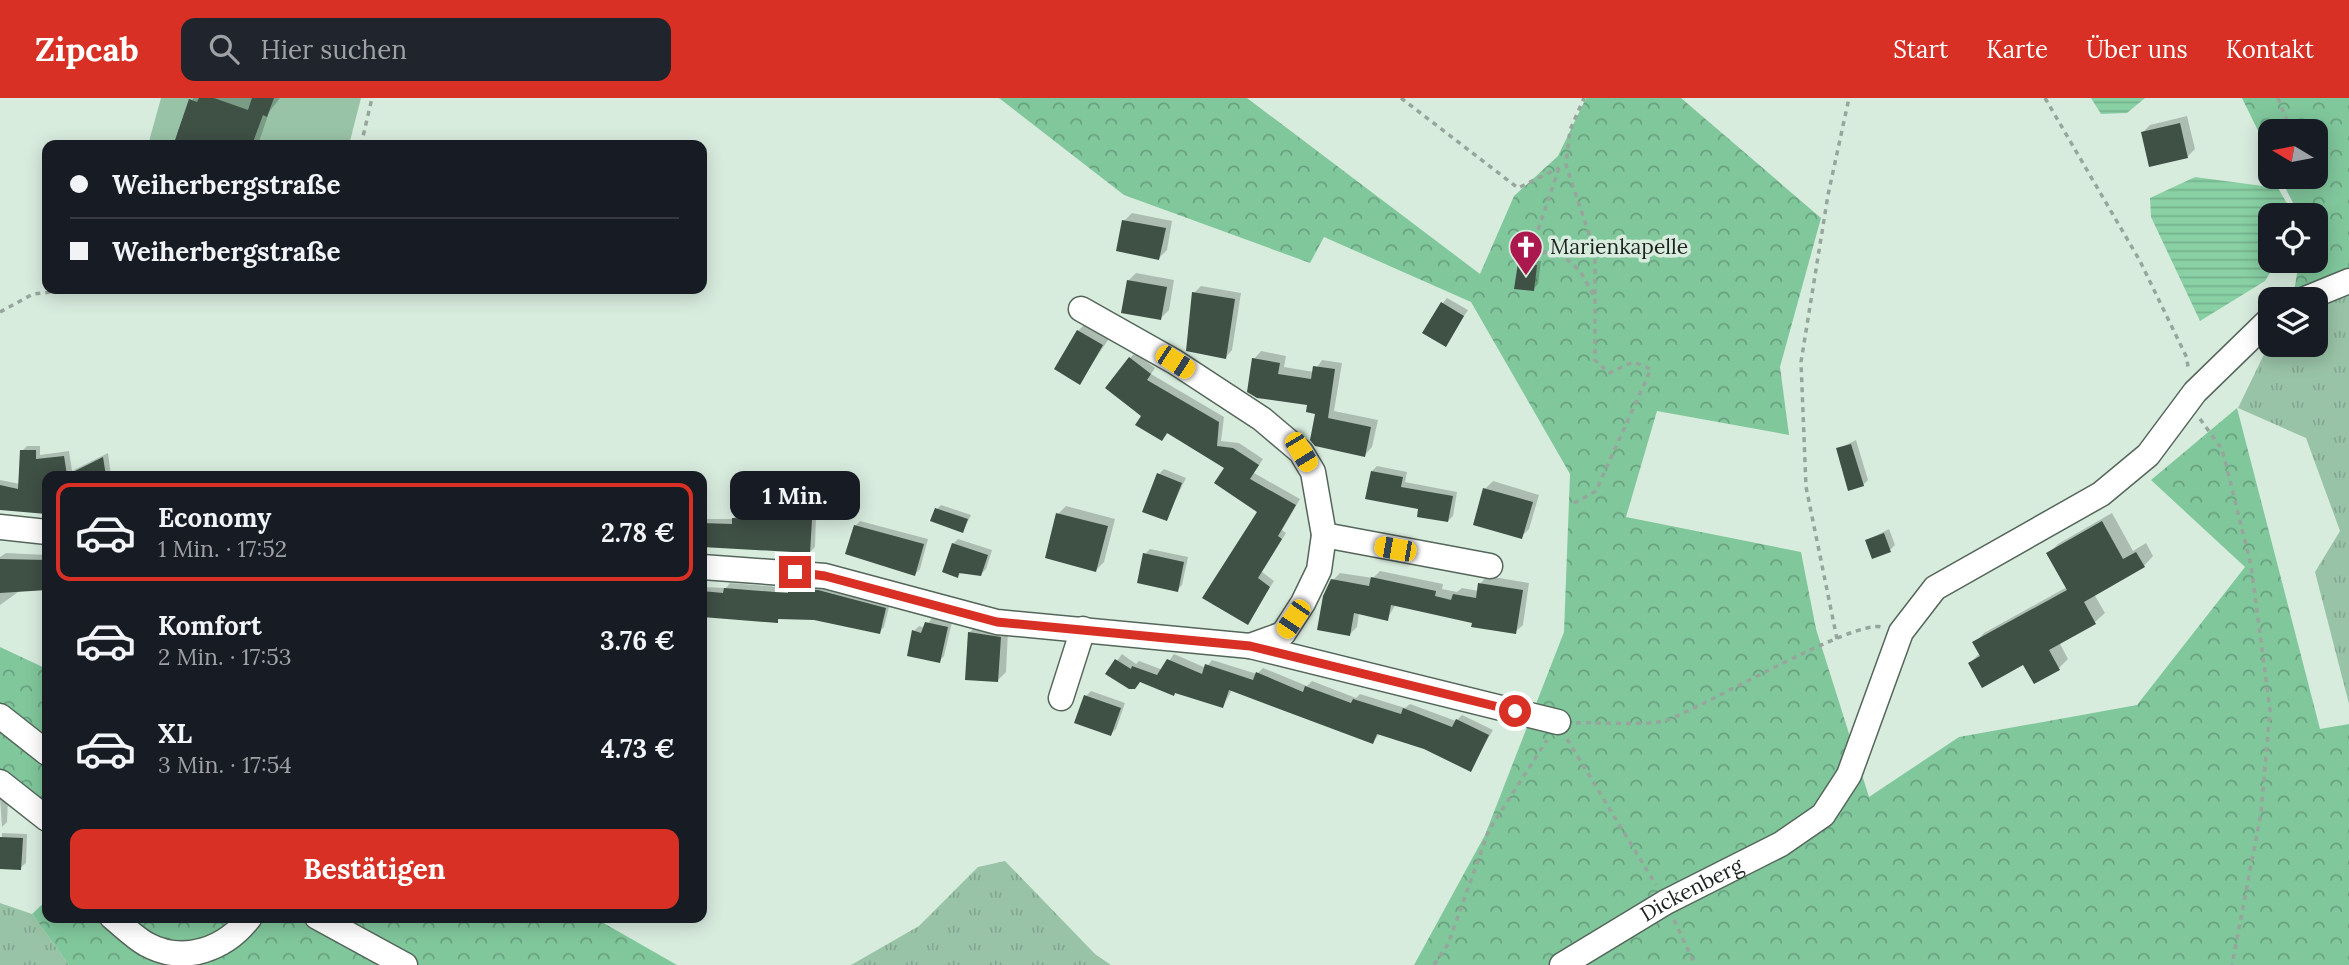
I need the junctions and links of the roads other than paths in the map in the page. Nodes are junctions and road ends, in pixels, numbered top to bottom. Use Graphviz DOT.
graph roads {
  1 [pos="2349,281"];
  2 [pos="2328,290"];
  3 [pos="1081,309"];
  4 [pos="2258,331"];
  5 [pos="0,527"];
  6 [pos="42,531"];
  7 [pos="1324,536"];
  8 [pos="1490,566"];
  9 [pos="707,567"];
  10 [pos="1083,629"];
  11 [pos="1250,646"];
  12 [pos="1061,698"];
  13 [pos="0,716"];
  14 [pos="1558,722"];
  15 [pos="42,749"];
  16 [pos="0,782"];
  17 [pos="42,815"];
  18 [pos="119,923"];
  19 [pos="246,923"];
  20 [pos="328,923"];
  21 [pos="405,965"];
  22 [pos="1562,965"];
  1 -- 2 [label="street"];
  3 -- 7 [label="street"];
  4 -- 22 [label="street, Dickenberg"];
  5 -- 6 [label="street"];
  7 -- 8 [label="street"];
  7 -- 11 [label="street"];
  9 -- 10 [label="street"];
  10 -- 11 [label="street"];
  10 -- 12 [label="street"];
  11 -- 14 [label="street"];
  13 -- 15 [label="street"];
  16 -- 17 [label="street"];
  18 -- 19 [label="street"];
  20 -- 21 [label="street"];
}
